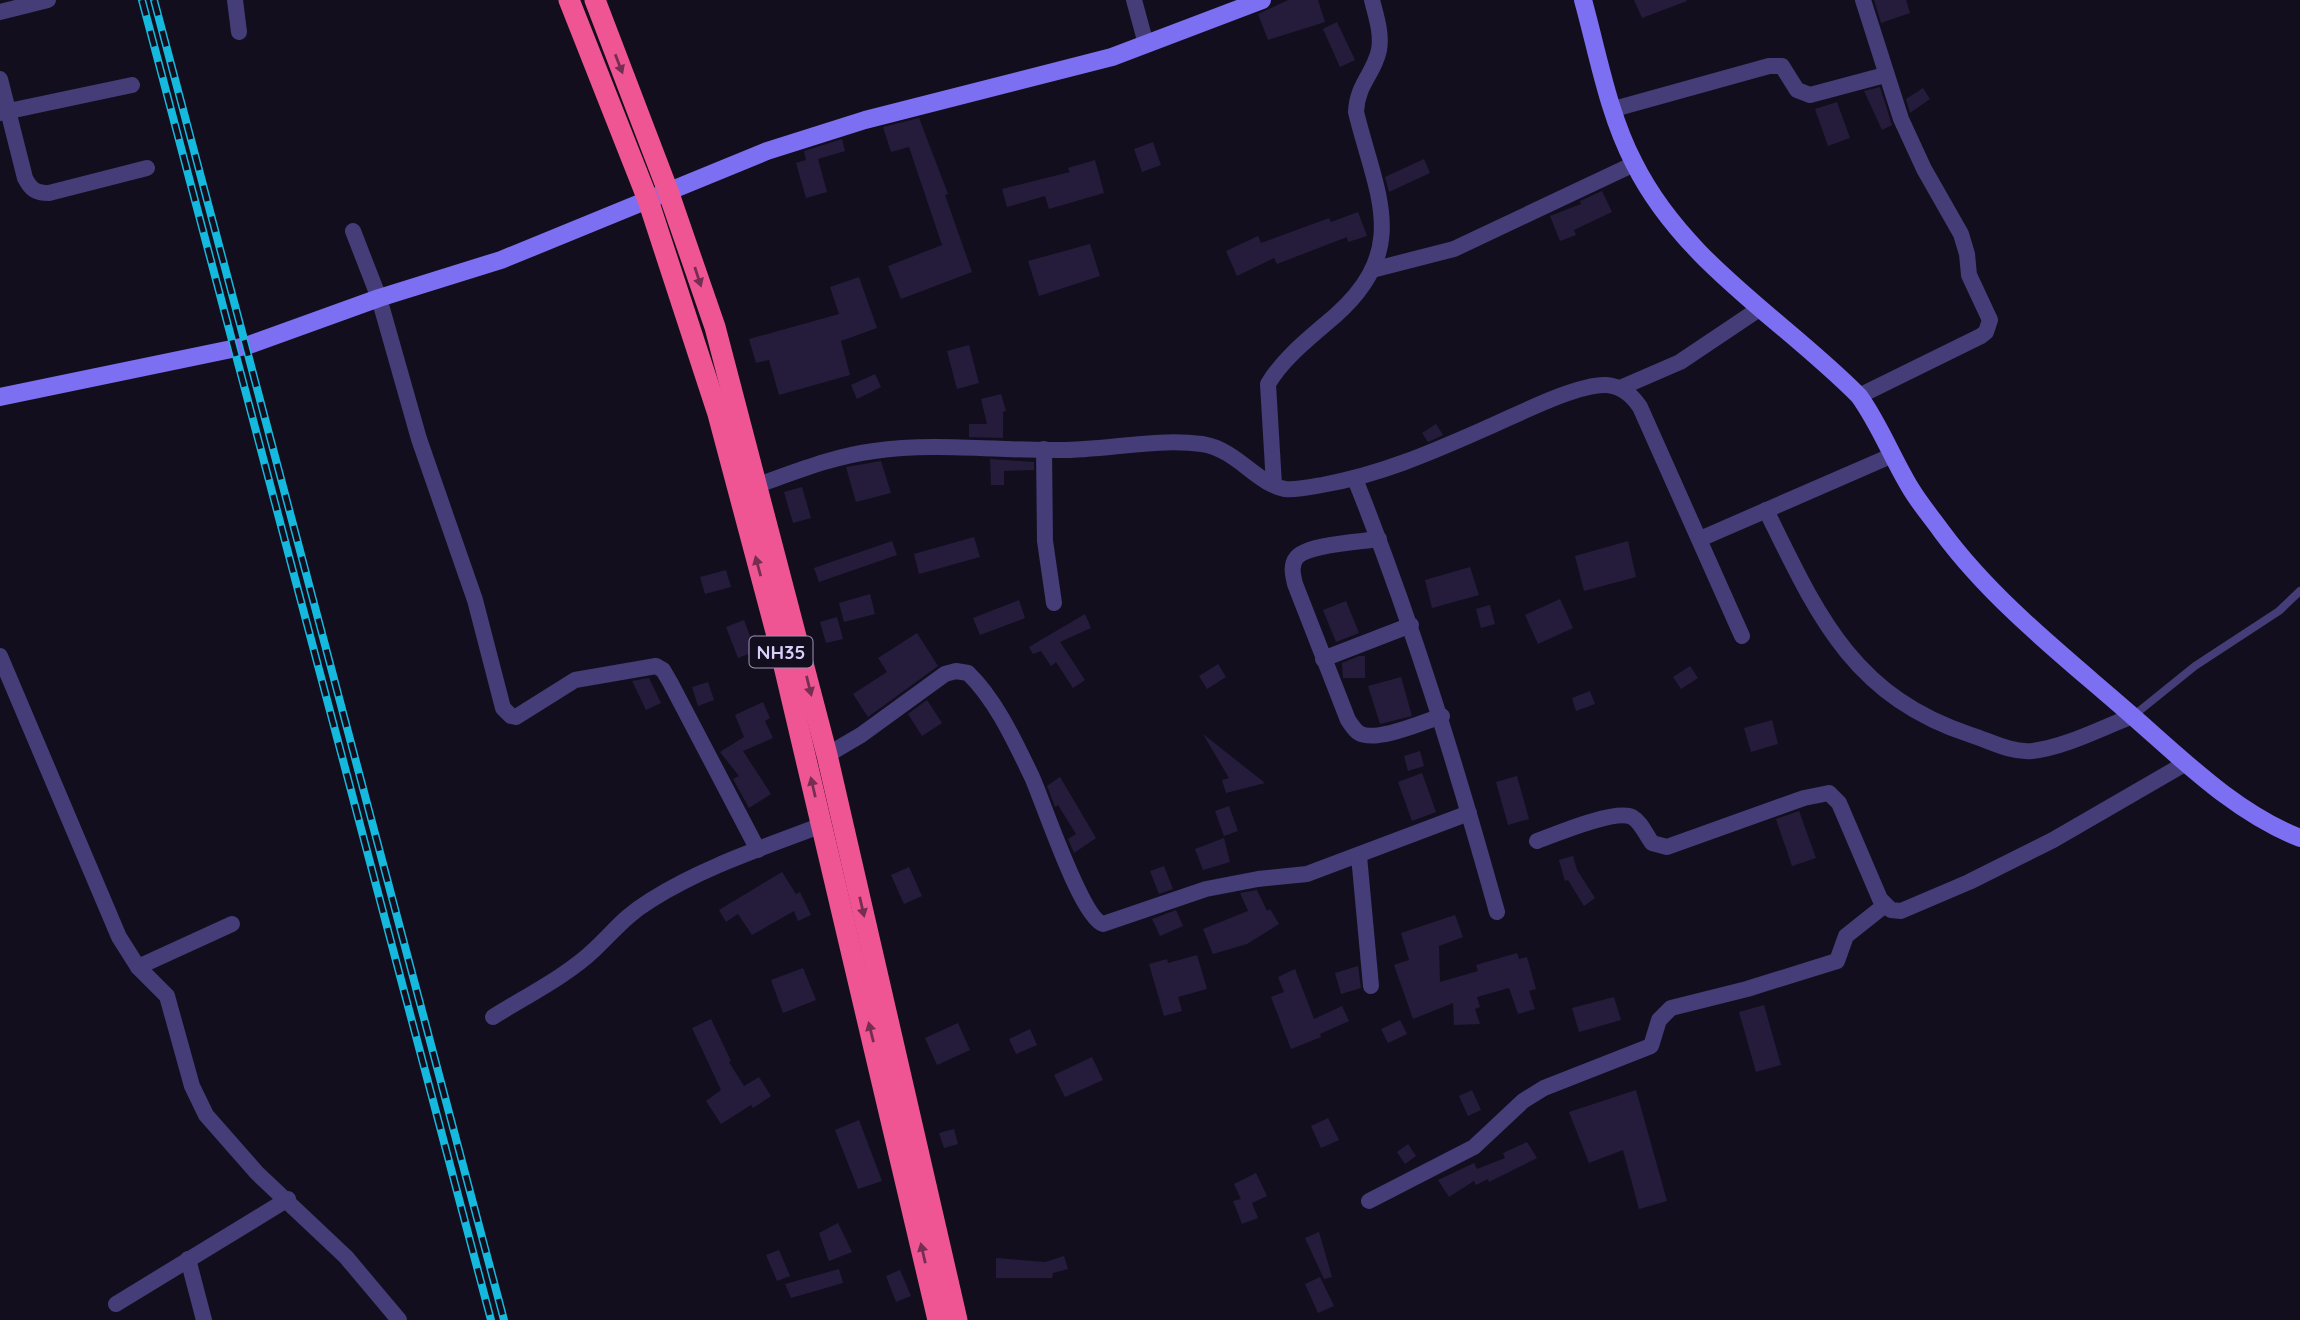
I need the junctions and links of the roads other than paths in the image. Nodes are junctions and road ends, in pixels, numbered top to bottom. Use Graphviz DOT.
graph roads {
  1 [pos="48,0"];
  2 [pos="235,0"];
  3 [pos="569,0"];
  4 [pos="595,0"];
  5 [pos="1133,0"];
  6 [pos="1262,0"];
  7 [pos="1373,0"];
  8 [pos="1583,0"];
  9 [pos="1863,0"];
  10 [pos="0,12"];
  11 [pos="239,32"];
  12 [pos="1146,44"];
  13 [pos="1885,75"];
  14 [pos="0,79"];
  15 [pos="132,85"];
  16 [pos="1614,109"];
  17 [pos="4,113"];
  18 [pos="1634,163"];
  19 [pos="147,168"];
  20 [pos="668,191"];
  21 [pos="648,200"];
  22 [pos="353,230"];
  23 [pos="1372,270"];
  24 [pos="379,298"];
  25 [pos="1759,309"];
  26 [pos="1620,388"];
  27 [pos="1859,396"];
  28 [pos="0,397"];
  29 [pos="1044,449"];
  30 [pos="1893,455"];
  31 [pos="1355,479"];
  32 [pos="758,485"];
  33 [pos="1274,485"];
  34 [pos="1766,510"];
  35 [pos="1379,539"];
  36 [pos="1700,539"];
  37 [pos="2300,590"];
  38 [pos="1054,603"];
  39 [pos="1411,625"];
  40 [pos="1742,636"];
  41 [pos="0,656"];
  42 [pos="1323,659"];
  43 [pos="1442,716"];
  44 [pos="2133,716"];
  45 [pos="827,755"];
  46 [pos="2186,763"];
  47 [pos="1469,813"];
  48 [pos="821,825"];
  49 [pos="2300,838"];
  50 [pos="1537,841"];
  51 [pos="758,850"];
  52 [pos="1359,856"];
  53 [pos="1885,905"];
  54 [pos="1497,912"];
  55 [pos="232,923"];
  56 [pos="138,967"];
  57 [pos="1371,986"];
  58 [pos="494,1017"];
  59 [pos="288,1199"];
  60 [pos="1368,1201"];
  61 [pos="188,1259"];
  62 [pos="116,1304"];
  63 [pos="204,1320"];
  64 [pos="399,1320"];
  65 [pos="938,1320"];
  66 [pos="957,1320"];
  1 -- 10 [label="street"];
  2 -- 11 [label="street"];
  3 -- 21 [label="highway, NH35"];
  4 -- 20 [label="highway, NH35, one-way"];
  5 -- 12 [label="street"];
  6 -- 12 [label="street"];
  7 -- 23 [label="street"];
  8 -- 16 [label="street"];
  9 -- 13 [label="street"];
  12 -- 20 [label="street"];
  13 -- 16 [label="street"];
  13 -- 27 [label="street"];
  14 -- 17 [label="street"];
  15 -- 17 [label="street"];
  16 -- 18 [label="street"];
  17 -- 19 [label="street"];
  18 -- 23 [label="street"];
  18 -- 25 [label="street"];
  20 -- 21 [label="street"];
  20 -- 32 [label="highway, NH35, one-way"];
  21 -- 24 [label="street"];
  48 -- 21 [label="highway, NH35, one-way"];
  22 -- 24 [label="street"];
  23 -- 33 [label="street"];
  24 -- 28 [label="street"];
  24 -- 51 [label="street"];
  25 -- 26 [label="street"];
  25 -- 27 [label="street"];
  26 -- 31 [label="street"];
  26 -- 36 [label="street"];
  27 -- 30 [label="street"];
  29 -- 32 [label="street"];
  29 -- 33 [label="street"];
  29 -- 38 [label="street"];
  30 -- 34 [label="street"];
  30 -- 44 [label="street"];
  31 -- 33 [label="street"];
  31 -- 35 [label="street"];
  32 -- 45 [label="highway, NH35, one-way"];
  34 -- 36 [label="street"];
  34 -- 44 [label="street"];
  35 -- 39 [label="street"];
  35 -- 42 [label="street"];
  36 -- 40 [label="street"];
  37 -- 44 [label="lane"];
  39 -- 42 [label="street"];
  39 -- 43 [label="street"];
  41 -- 56 [label="street"];
  42 -- 43 [label="street"];
  43 -- 47 [label="street"];
  44 -- 46 [label="street"];
  45 -- 52 [label="street"];
  45 -- 66 [label="highway, NH35, one-way"];
  46 -- 49 [label="street"];
  46 -- 53 [label="street"];
  47 -- 52 [label="street"];
  47 -- 54 [label="street"];
  48 -- 51 [label="street"];
  65 -- 48 [label="highway, NH35, one-way"];
  50 -- 53 [label="street"];
  51 -- 58 [label="street"];
  52 -- 57 [label="street"];
  53 -- 60 [label="street"];
  55 -- 56 [label="street"];
  56 -- 59 [label="street"];
  59 -- 61 [label="street"];
  59 -- 64 [label="street"];
  61 -- 62 [label="street"];
  61 -- 63 [label="street"];
}
